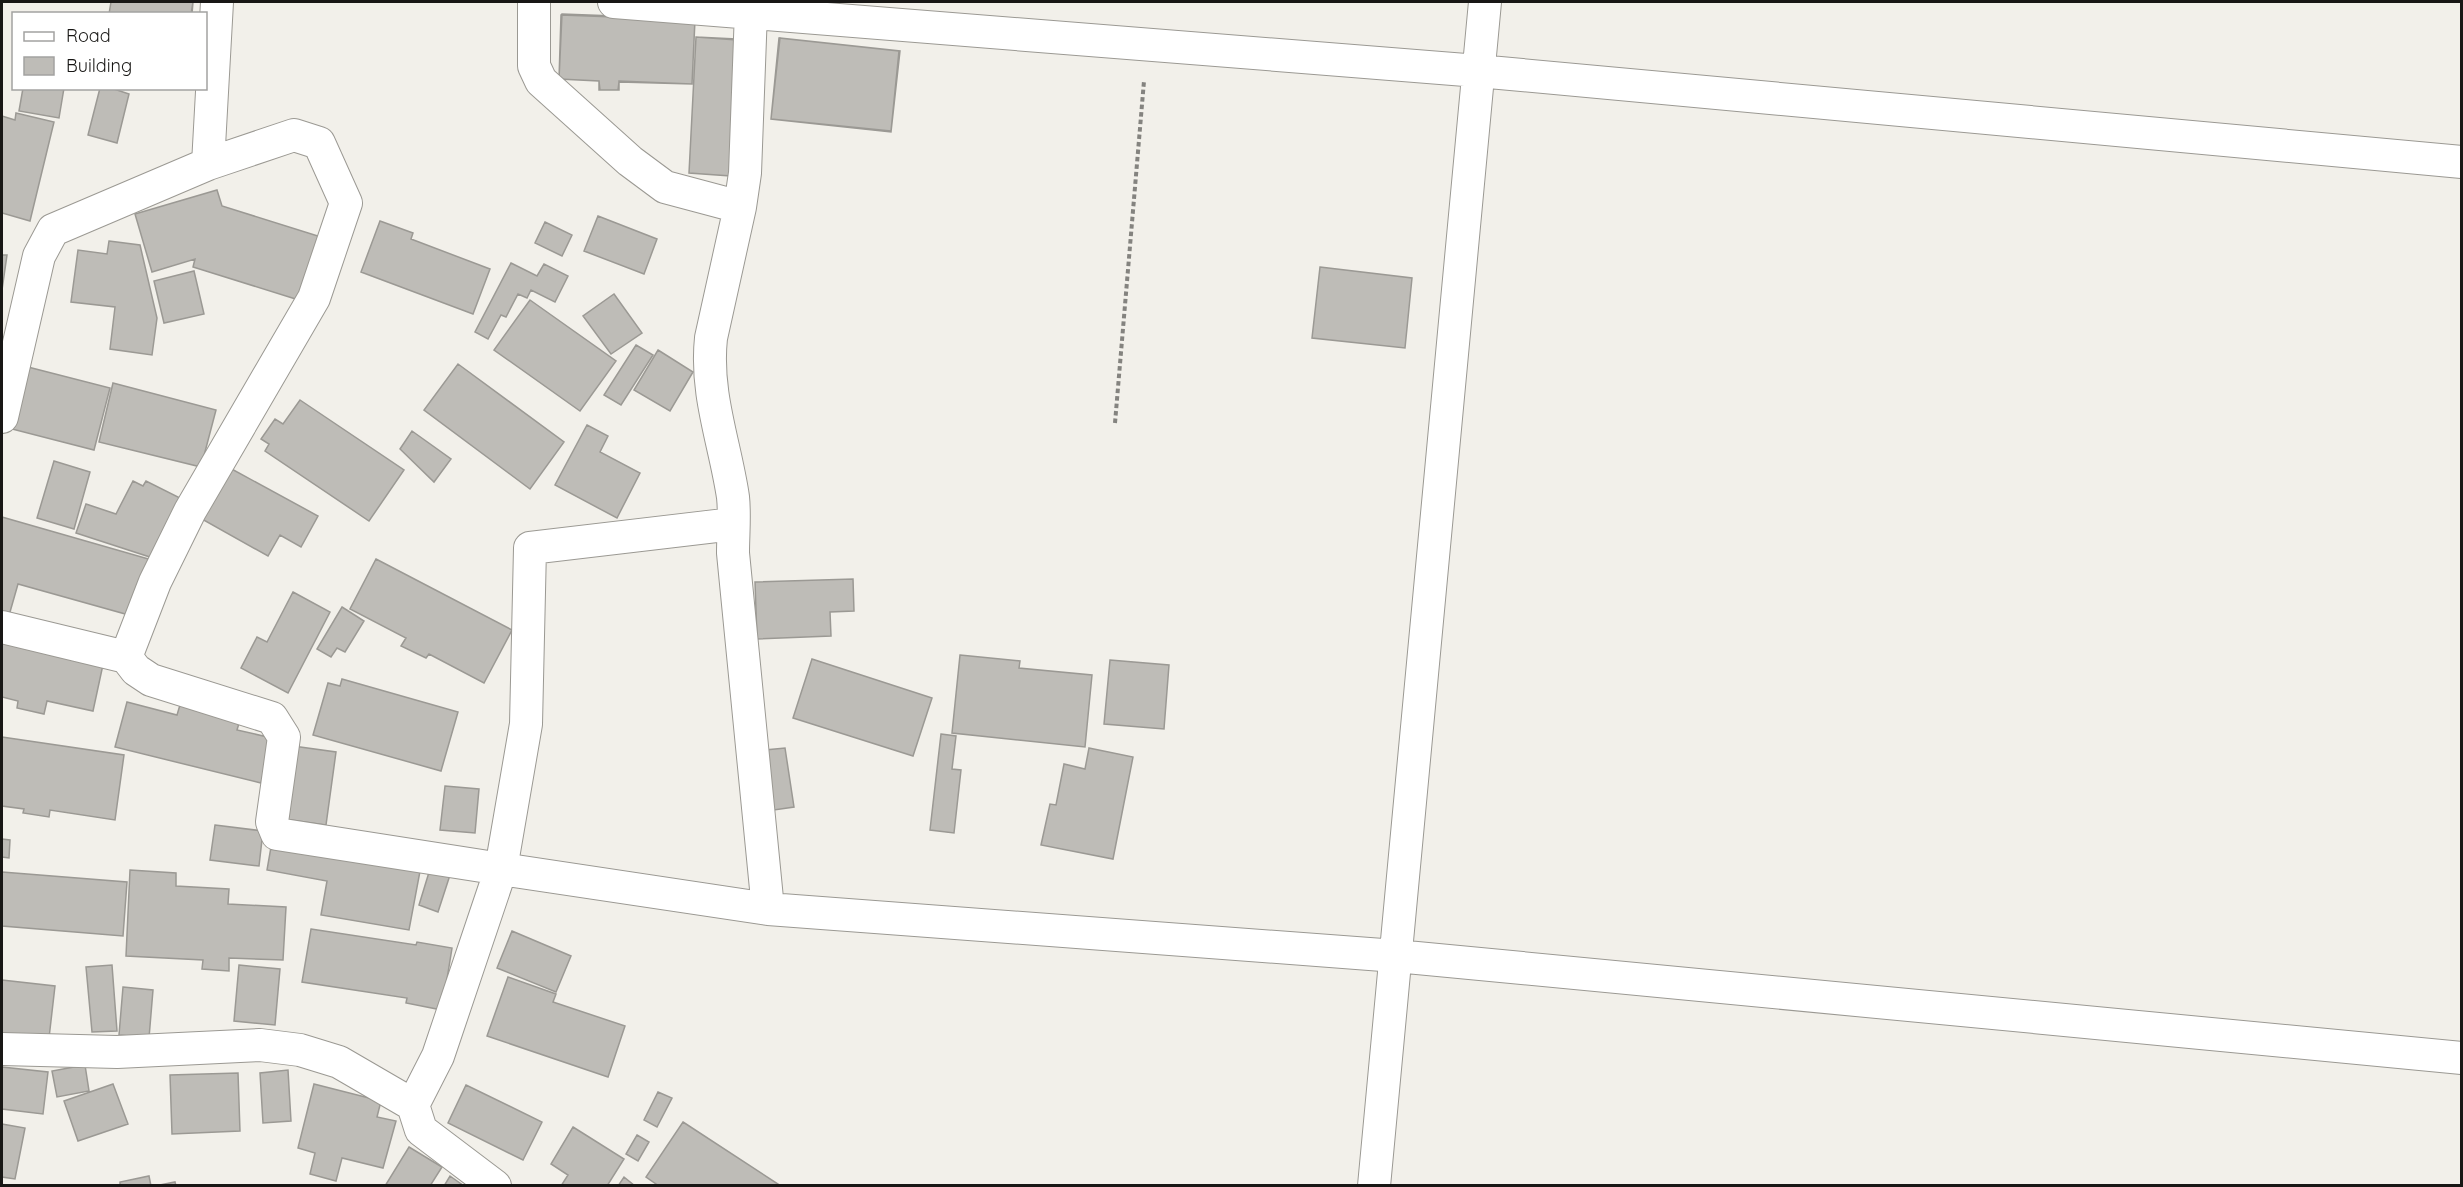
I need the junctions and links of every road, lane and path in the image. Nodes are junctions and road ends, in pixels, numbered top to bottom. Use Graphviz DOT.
graph roads {
  1 [pos="217,2"];
  2 [pos="534,2"];
  3 [pos="614,2"];
  4 [pos="1485,2"];
  5 [pos="751,11"];
  6 [pos="1147,44"];
  7 [pos="1478,71"];
  8 [pos="2462,162"];
  9 [pos="208,164"];
  10 [pos="740,207"];
  11 [pos="3,408"];
  12 [pos="1115,423"];
  13 [pos="733,524"];
  14 [pos="2,627"];
  15 [pos="126,657"];
  16 [pos="501,869"];
  17 [pos="768,909"];
  18 [pos="1396,956"];
  19 [pos="2,1049"];
  20 [pos="2462,1058"];
  21 [pos="413,1105"];
  22 [pos="495,1185"];
  23 [pos="1374,1185"];
  1 -- 9 [label="street"];
  2 -- 10 [label="street"];
  3 -- 5 [label="street"];
  4 -- 7 [label="street"];
  5 -- 6 [label="street"];
  5 -- 10 [label="street"];
  6 -- 7 [label="street"];
  6 -- 12 [label="path"];
  7 -- 8 [label="street"];
  7 -- 18 [label="street"];
  9 -- 11 [label="street"];
  9 -- 15 [label="street"];
  10 -- 13 [label="street"];
  13 -- 16 [label="street"];
  13 -- 17 [label="street"];
  14 -- 15 [label="street"];
  15 -- 16 [label="street"];
  16 -- 17 [label="street"];
  16 -- 21 [label="street"];
  17 -- 18 [label="street"];
  18 -- 20 [label="street"];
  18 -- 23 [label="street"];
  19 -- 21 [label="street"];
  21 -- 22 [label="street"];
}
